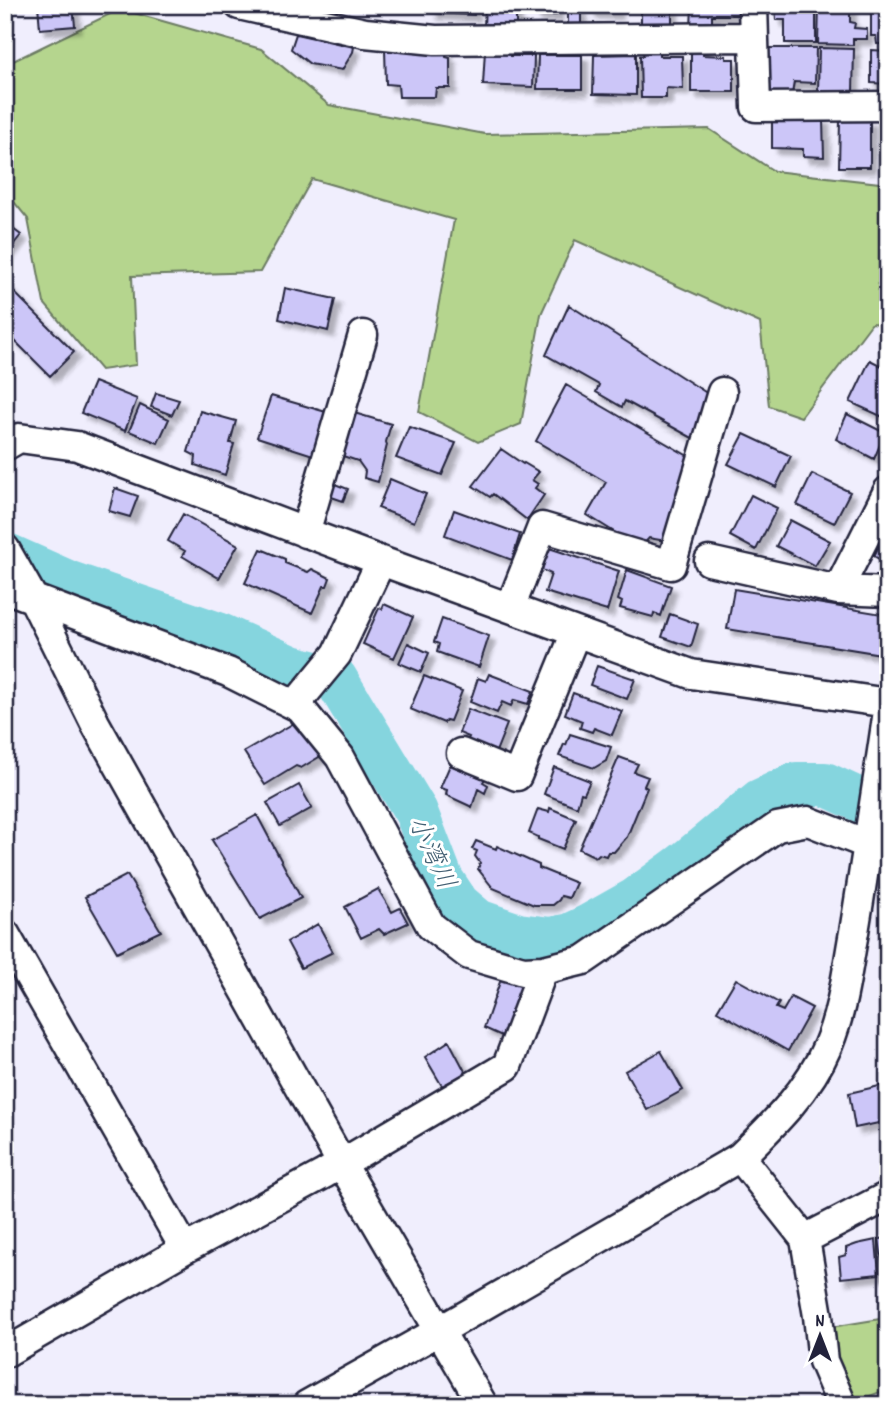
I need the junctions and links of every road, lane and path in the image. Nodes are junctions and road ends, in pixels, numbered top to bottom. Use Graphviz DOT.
graph roads {
  1 [pos="239,5"];
  2 [pos="753,5"];
  3 [pos="753,37"];
  4 [pos="888,106"];
  5 [pos="363,335"];
  6 [pos="722,392"];
  7 [pos="5,446"];
  8 [pos="888,491"];
  9 [pos="305,533"];
  10 [pos="5,550"];
  11 [pos="381,561"];
  12 [pos="709,561"];
  13 [pos="838,590"];
  14 [pos="22,591"];
  15 [pos="888,592"];
  16 [pos="510,608"];
  17 [pos="576,632"];
  18 [pos="888,703"];
  19 [pos="295,705"];
  20 [pos="888,712"];
  21 [pos="461,753"];
  22 [pos="875,848"];
  23 [pos="5,934"];
  24 [pos="543,970"];
  25 [pos="740,1157"];
  26 [pos="342,1164"];
  27 [pos="888,1196"];
  28 [pos="805,1239"];
  29 [pos="185,1249"];
  30 [pos="439,1331"];
  31 [pos="5,1353"];
  32 [pos="307,1405"];
  33 [pos="483,1405"];
  34 [pos="842,1405"];
  1 -- 3 [label="street"];
  2 -- 3 [label="street"];
  3 -- 4 [label="street"];
  5 -- 9 [label="street"];
  6 -- 16 [label="street"];
  7 -- 9 [label="street"];
  8 -- 13 [label="street"];
  9 -- 11 [label="street"];
  10 -- 14 [label="street"];
  11 -- 16 [label="street"];
  11 -- 19 [label="street"];
  12 -- 13 [label="street"];
  13 -- 15 [label="street"];
  14 -- 19 [label="street"];
  14 -- 26 [label="street"];
  16 -- 17 [label="street"];
  17 -- 18 [label="street"];
  17 -- 21 [label="street"];
  19 -- 24 [label="street"];
  20 -- 22 [label="street"];
  22 -- 24 [label="street"];
  22 -- 25 [label="street"];
  23 -- 29 [label="street"];
  24 -- 26 [label="street"];
  25 -- 28 [label="street"];
  25 -- 30 [label="street"];
  26 -- 29 [label="street"];
  26 -- 30 [label="street"];
  27 -- 28 [label="street"];
  28 -- 34 [label="street"];
  29 -- 31 [label="street"];
  30 -- 32 [label="street"];
  30 -- 33 [label="street"];
}
